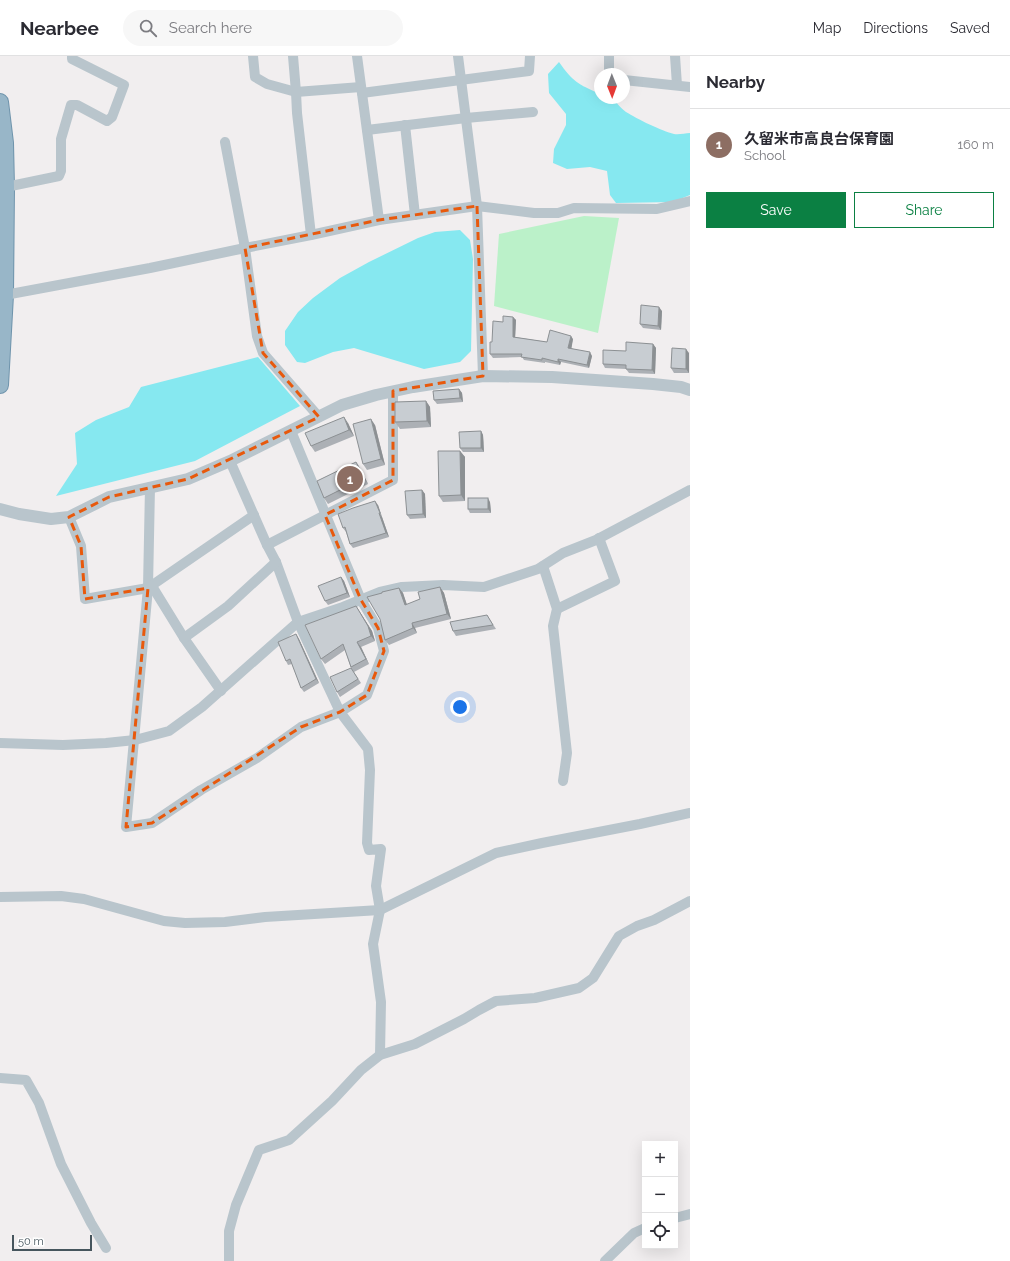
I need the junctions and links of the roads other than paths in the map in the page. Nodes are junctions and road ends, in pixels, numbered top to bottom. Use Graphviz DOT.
graph roads {
  1 [pos="72,56"];
  2 [pos="253,56"];
  3 [pos="293,56"];
  4 [pos="357,56"];
  5 [pos="458,56"];
  6 [pos="530,56"];
  7 [pos="609,56"];
  8 [pos="675,56"];
  9 [pos="609,68"];
  10 [pos="461,79"];
  11 [pos="630,81"];
  12 [pos="677,85"];
  13 [pos="690,87"];
  14 [pos="362,90"];
  15 [pos="296,92"];
  16 [pos="0,102"];
  17 [pos="533,112"];
  18 [pos="466,118"];
  19 [pos="405,125"];
  20 [pos="367,130"];
  21 [pos="3,136"];
  22 [pos="225,142"];
  23 [pos="3,168"];
  24 [pos="6,187"];
  25 [pos="690,201"];
  26 [pos="477,206"];
  27 [pos="415,215"];
  28 [pos="379,220"];
  29 [pos="311,236"];
  30 [pos="245,248"];
  31 [pos="5,295"];
  32 [pos="2,329"];
  33 [pos="483,376"];
  34 [pos="0,385"];
  35 [pos="690,390"];
  36 [pos="393,391"];
  37 [pos="319,417"];
  38 [pos="291,431"];
  39 [pos="230,462"];
  40 [pos="150,487"];
  41 [pos="690,490"];
  42 [pos="0,509"];
  43 [pos="254,515"];
  44 [pos="325,516"];
  45 [pos="69,518"];
  46 [pos="599,538"];
  47 [pos="267,545"];
  48 [pos="276,562"];
  49 [pos="543,566"];
  50 [pos="150,587"];
  51 [pos="361,600"];
  52 [pos="557,609"];
  53 [pos="298,622"];
  54 [pos="184,638"];
  55 [pos="221,691"];
  56 [pos="340,712"];
  57 [pos="134,740"];
  58 [pos="0,743"];
  59 [pos="563,782"];
  60 [pos="690,813"];
  61 [pos="0,898"];
  62 [pos="690,901"];
  63 [pos="380,910"];
  64 [pos="380,1055"];
  65 [pos="0,1078"];
  66 [pos="690,1214"];
  67 [pos="678,1217"];
  68 [pos="642,1229"];
  69 [pos="106,1248"];
  70 [pos="229,1261"];
  71 [pos="605,1261"];
  1 -- 24 [label="street"];
  2 -- 15 [label="street"];
  3 -- 15 [label="street"];
  4 -- 14 [label="street"];
  5 -- 10 [label="street"];
  6 -- 10 [label="street"];
  7 -- 9 [label="street"];
  8 -- 12 [label="street"];
  10 -- 14 [label="street"];
  10 -- 18 [label="street"];
  11 -- 12 [label="street"];
  12 -- 13 [label="street"];
  14 -- 15 [label="street"];
  14 -- 20 [label="street"];
  15 -- 29 [label="street"];
  16 -- 21 [label="highway"];
  17 -- 18 [label="street"];
  18 -- 19 [label="street"];
  18 -- 26 [label="street"];
  19 -- 20 [label="street"];
  19 -- 27 [label="street"];
  20 -- 28 [label="street"];
  21 -- 23 [label="highway"];
  22 -- 30 [label="street"];
  23 -- 24 [label="highway"];
  24 -- 31 [label="highway"];
  25 -- 26 [label="street"];
  26 -- 27 [label="street"];
  26 -- 33 [label="street"];
  27 -- 28 [label="street"];
  28 -- 29 [label="street"];
  29 -- 30 [label="street"];
  30 -- 31 [label="street"];
  30 -- 37 [label="street"];
  31 -- 32 [label="highway"];
  32 -- 34 [label="highway"];
  33 -- 35 [label="street"];
  33 -- 36 [label="street"];
  36 -- 37 [label="street"];
  36 -- 44 [label="street"];
  37 -- 38 [label="street"];
  38 -- 39 [label="street"];
  38 -- 44 [label="street"];
  39 -- 40 [label="street"];
  39 -- 43 [label="street"];
  40 -- 45 [label="street"];
  40 -- 50 [label="street"];
  41 -- 46 [label="street"];
  42 -- 45 [label="street"];
  43 -- 47 [label="street"];
  43 -- 50 [label="street"];
  44 -- 47 [label="street"];
  44 -- 51 [label="street"];
  45 -- 50 [label="street"];
  46 -- 49 [label="street"];
  46 -- 52 [label="street"];
  47 -- 48 [label="street"];
  48 -- 53 [label="street"];
  48 -- 54 [label="street"];
  49 -- 51 [label="street"];
  49 -- 52 [label="street"];
  50 -- 54 [label="street"];
  50 -- 57 [label="street"];
  51 -- 53 [label="street"];
  51 -- 56 [label="street"];
  52 -- 59 [label="street"];
  53 -- 55 [label="street"];
  53 -- 56 [label="street"];
  54 -- 55 [label="street"];
  55 -- 57 [label="street"];
  56 -- 57 [label="street"];
  56 -- 63 [label="street"];
  57 -- 58 [label="street"];
  60 -- 63 [label="street"];
  61 -- 63 [label="street"];
  62 -- 64 [label="street"];
  63 -- 64 [label="street"];
  64 -- 70 [label="street"];
  65 -- 69 [label="street"];
  66 -- 67 [label="street"];
  68 -- 71 [label="street"];
}
